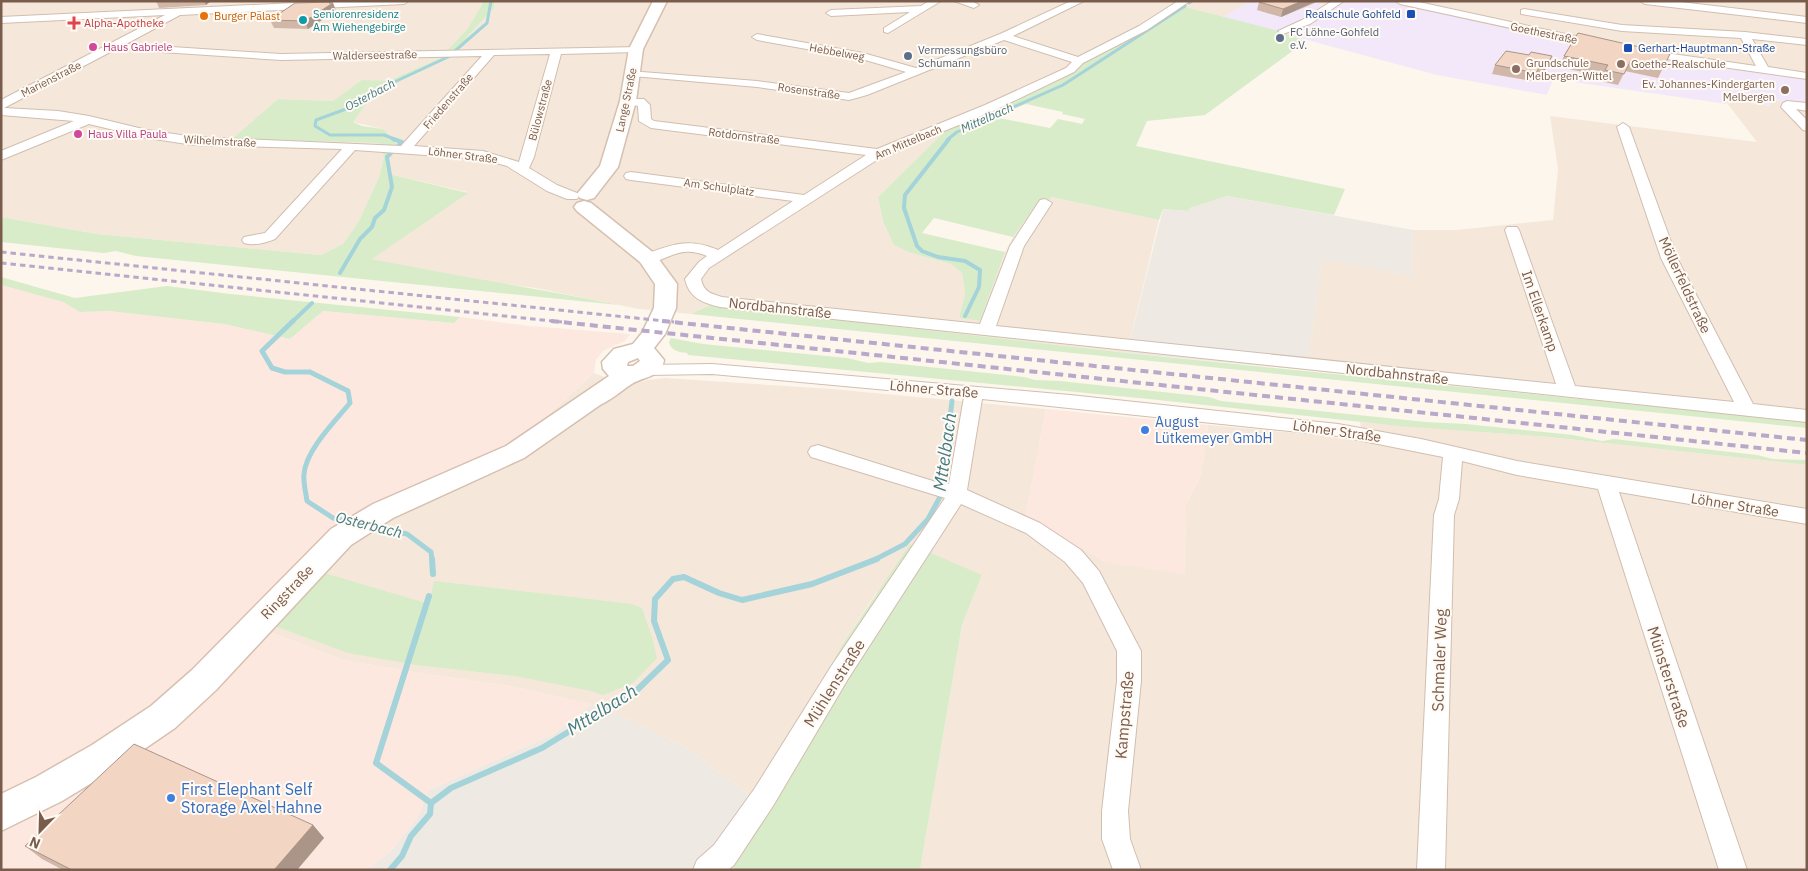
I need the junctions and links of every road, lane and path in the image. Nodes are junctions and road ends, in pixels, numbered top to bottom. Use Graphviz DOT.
graph roads {
  1 [pos="404,1"];
  2 [pos="660,1"];
  3 [pos="936,1"];
  4 [pos="959,1"];
  5 [pos="1079,1"];
  6 [pos="1185,1"];
  7 [pos="1338,1"];
  8 [pos="1400,1"];
  9 [pos="1645,1"];
  10 [pos="1716,1"];
  11 [pos="282,4"];
  12 [pos="974,5"];
  13 [pos="1536,5"];
  14 [pos="922,9"];
  15 [pos="1723,10"];
  16 [pos="180,11"];
  17 [pos="1524,12"];
  18 [pos="831,13"];
  19 [pos="1,20"];
  20 [pos="1807,20"];
  21 [pos="1511,26"];
  22 [pos="888,30"];
  23 [pos="1283,31"];
  24 [pos="1744,35"];
  25 [pos="1004,36"];
  26 [pos="757,38"];
  27 [pos="1696,40"];
  28 [pos="1807,42"];
  29 [pos="115,46"];
  30 [pos="1612,47"];
  31 [pos="636,49"];
  32 [pos="1631,50"];
  33 [pos="556,51"];
  34 [pos="465,53"];
  35 [pos="490,53"];
  36 [pos="1079,61"];
  37 [pos="1706,64"];
  38 [pos="915,70"];
  39 [pos="1765,71"];
  40 [pos="633,73"];
  41 [pos="1807,76"];
  42 [pos="628,100"];
  43 [pos="1,105"];
  44 [pos="1807,107"];
  45 [pos="1,111"];
  46 [pos="88,120"];
  47 [pos="1623,127"];
  48 [pos="1807,127"];
  49 [pos="359,147"];
  50 [pos="402,149"];
  51 [pos="878,153"];
  52 [pos="1,156"];
  53 [pos="522,168"];
  54 [pos="631,176"];
  55 [pos="581,199"];
  56 [pos="806,199"];
  57 [pos="1045,203"];
  58 [pos="1512,230"];
  59 [pos="249,240"];
  60 [pos="718,256"];
  61 [pos="648,258"];
  62 [pos="986,330"];
  63 [pos="644,363"];
  64 [pos="974,392"];
  65 [pos="1568,392"];
  66 [pos="591,398"];
  67 [pos="1747,410"];
  68 [pos="1807,416"];
  69 [pos="818,452"];
  70 [pos="1453,452"];
  71 [pos="1606,483"];
  72 [pos="956,493"];
  73 [pos="1806,518"];
  74 [pos="1,813"];
  75 [pos="707,870"];
  76 [pos="1127,870"];
  77 [pos="1432,870"];
  78 [pos="1733,870"];
  1 -- 11 [label="street"];
  2 -- 31 [label="street, Lange Straße"];
  3 -- 14 [label="street"];
  4 -- 12 [label="street"];
  5 -- 25 [label="street, Rosenstraße"];
  6 -- 36 [label="street, Am Mittelbach"];
  7 -- 23 [label="street"];
  8 -- 21 [label="street, Goethestraße"];
  9 -- 15 [label="street"];
  10 -- 15 [label="street"];
  11 -- 16 [label="street"];
  13 -- 17 [label="street"];
  14 -- 18 [label="street"];
  14 -- 22 [label="street"];
  15 -- 20 [label="street"];
  16 -- 19 [label="street"];
  16 -- 29 [label="street, Marienstraße"];
  17 -- 21 [label="street"];
  17 -- 27 [label="street"];
  21 -- 30 [label="street, Goethestraße"];
  24 -- 27 [label="street"];
  24 -- 28 [label="street"];
  24 -- 39 [label="street"];
  25 -- 36 [label="street"];
  25 -- 38 [label="street, Rosenstraße"];
  26 -- 38 [label="street, Hebbelweg"];
  27 -- 37 [label="street"];
  29 -- 34 [label="street, Walderseestraße"];
  29 -- 43 [label="street, Marienstraße"];
  31 -- 33 [label="street, Walderseestraße"];
  31 -- 40 [label="street, Lange Straße"];
  32 -- 37 [label="street"];
  33 -- 35 [label="street, Walderseestraße"];
  33 -- 53 [label="street, Bülowstraße"];
  34 -- 35 [label="street, Walderseestraße"];
  35 -- 50 [label="street, Friedenstraße"];
  36 -- 51 [label="street, Am Mittelbach"];
  37 -- 39 [label="street"];
  38 -- 40 [label="street, Rosenstraße"];
  39 -- 41 [label="street"];
  40 -- 42 [label="street, Lange Straße"];
  42 -- 51 [label="street, Rotdornstraße"];
  42 -- 55 [label="street, Lange Straße"];
  44 -- 48 [label="street"];
  45 -- 46 [label="street, Wilhelmstraße"];
  46 -- 49 [label="street, Wilhelmstraße"];
  46 -- 52 [label="street"];
  47 -- 67 [label="street, Möllerfeldstraße"];
  49 -- 50 [label="street, Wilhelmstraße"];
  49 -- 59 [label="street"];
  50 -- 53 [label="street, Löhner Straße"];
  51 -- 56 [label="street, Am Mittelbach"];
  53 -- 55 [label="street, Löhner Straße"];
  54 -- 56 [label="street, Am Schulplatz"];
  55 -- 61 [label="street, Löhner Straße"];
  56 -- 60 [label="street, Am Mittelbach"];
  57 -- 62 [label="street"];
  58 -- 65 [label="street, Im Ellerkamp"];
  60 -- 61 [label="street"];
  60 -- 62 [label="street, Nordbahnstraße"];
  61 -- 63 [label="street, Löhner Straße"];
  62 -- 65 [label="street, Nordbahnstraße"];
  63 -- 64 [label="street, Löhner Straße"];
  63 -- 66 [label="street, Ringstraße"];
  63 -- 66 [label="street, Ringstraße"];
  64 -- 70 [label="street, Löhner Straße"];
  64 -- 72 [label="street, Mühlenstraße"];
  65 -- 67 [label="street, Nordbahnstraße"];
  66 -- 74 [label="street, Ringstraße"];
  67 -- 68 [label="street, Nordbahnstraße"];
  69 -- 72 [label="street"];
  70 -- 71 [label="street, Löhner Straße"];
  70 -- 77 [label="street, Schmaler Weg"];
  71 -- 73 [label="street, Löhner Straße"];
  71 -- 78 [label="street, Münsterstraße"];
  72 -- 75 [label="street, Mühlenstraße"];
  72 -- 76 [label="street, Kampstraße"];
}
